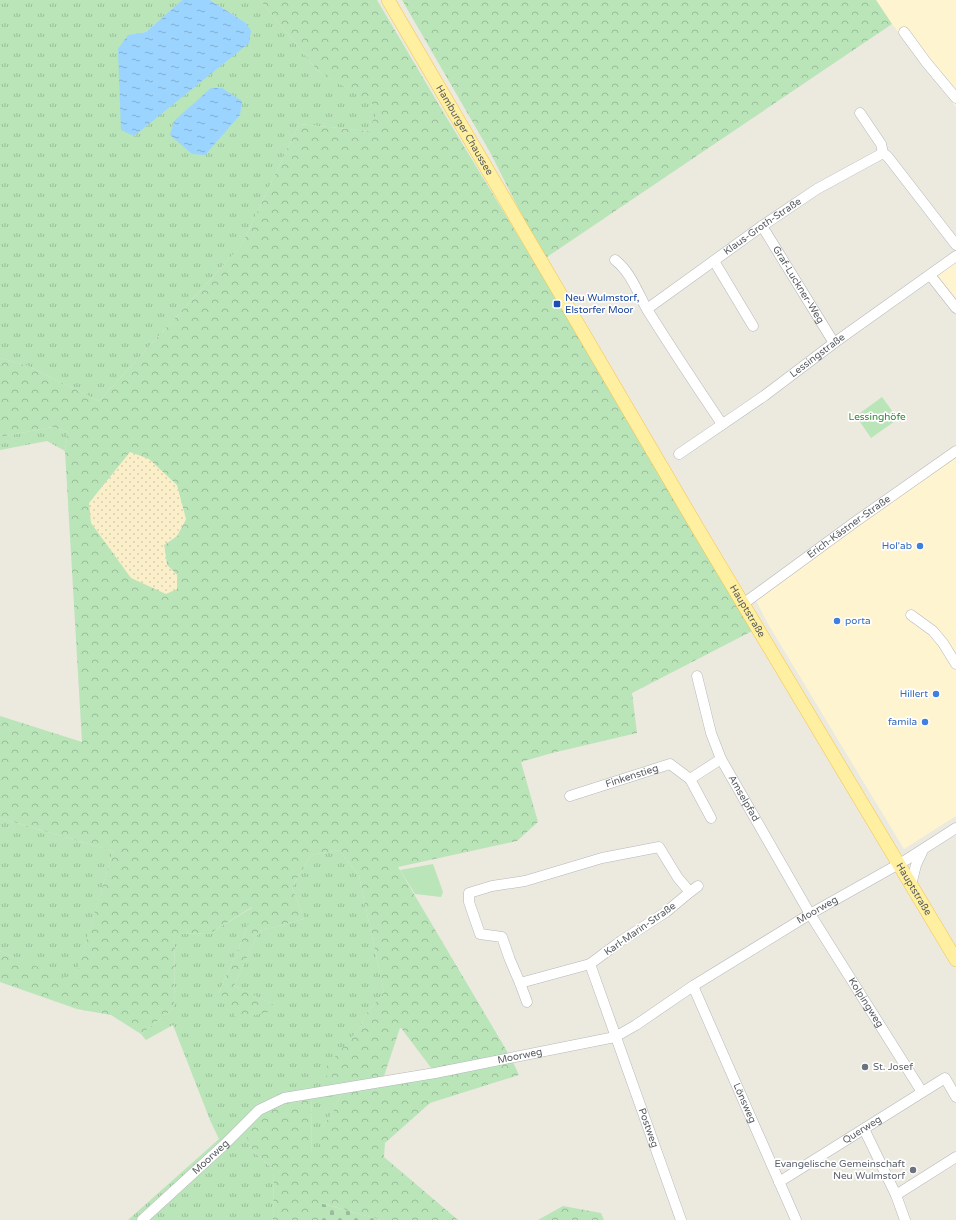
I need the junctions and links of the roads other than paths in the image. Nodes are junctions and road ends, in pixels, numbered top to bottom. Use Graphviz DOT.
graph roads {
  1 [pos="388,0"];
  2 [pos="904,32"];
  3 [pos="956,98"];
  4 [pos="860,113"];
  5 [pos="883,153"];
  6 [pos="762,226"];
  7 [pos="956,245"];
  8 [pos="956,256"];
  9 [pos="540,260"];
  10 [pos="615,260"];
  11 [pos="714,261"];
  12 [pos="930,275"];
  13 [pos="956,308"];
  14 [pos="647,309"];
  15 [pos="753,326"];
  16 [pos="834,343"];
  17 [pos="722,424"];
  18 [pos="956,451"];
  19 [pos="679,454"];
  20 [pos="743,604"];
  21 [pos="911,615"];
  22 [pos="956,664"];
  23 [pos="697,676"];
  24 [pos="721,759"];
  25 [pos="690,779"];
  26 [pos="570,796"];
  27 [pos="711,818"];
  28 [pos="956,828"];
  29 [pos="924,849"];
  30 [pos="898,864"];
  31 [pos="911,885"];
  32 [pos="810,914"];
  33 [pos="956,960"];
  34 [pos="590,964"];
  35 [pos="520,983"];
  36 [pos="693,986"];
  37 [pos="527,1002"];
  38 [pos="615,1037"];
  39 [pos="922,1092"];
  40 [pos="956,1097"];
  41 [pos="864,1129"];
  42 [pos="956,1157"];
  43 [pos="779,1182"];
  44 [pos="896,1195"];
  45 [pos="142,1220"];
  46 [pos="680,1220"];
  47 [pos="796,1220"];
  48 [pos="905,1220"];
  1 -- 9 [label="main road, Hamburger Chaussee"];
  2 -- 3 [label="street"];
  4 -- 5 [label="street"];
  5 -- 6 [label="street, Klaus-Groth-Straße"];
  5 -- 7 [label="street"];
  6 -- 11 [label="street, Klaus-Groth-Straße"];
  6 -- 16 [label="street, Graf-Luckner-Weg"];
  8 -- 12 [label="street, Lessingstraße"];
  9 -- 20 [label="main road, Hauptstraße"];
  10 -- 14 [label="street"];
  11 -- 14 [label="street, Klaus-Groth-Straße"];
  11 -- 15 [label="street"];
  12 -- 13 [label="street"];
  12 -- 16 [label="street, Lessingstraße"];
  14 -- 17 [label="street"];
  16 -- 17 [label="street, Lessingstraße"];
  17 -- 19 [label="street, Lessingstraße"];
  18 -- 20 [label="street, Erich-Kästner-Straße"];
  20 -- 30 [label="main road, Hauptstraße"];
  21 -- 22 [label="street"];
  23 -- 24 [label="street, Amselpfad"];
  24 -- 25 [label="street"];
  24 -- 32 [label="street, Amselpfad"];
  25 -- 26 [label="street, Finkenstieg"];
  25 -- 27 [label="street, Finkenstieg"];
  28 -- 29 [label="street, Moorweg"];
  29 -- 30 [label="street, Moorweg"];
  29 -- 31 [label="street"];
  30 -- 31 [label="main road, Hauptstraße"];
  30 -- 32 [label="street, Moorweg"];
  31 -- 33 [label="main road, Hauptstraße"];
  32 -- 36 [label="street, Moorweg"];
  32 -- 39 [label="street, Kolpingweg"];
  34 -- 35 [label="street"];
  34 -- 35 [label="street, Karl-Marin-Straße"];
  34 -- 38 [label="street, Postweg"];
  35 -- 37 [label="street"];
  36 -- 38 [label="street, Moorweg"];
  36 -- 43 [label="street, Lönsweg"];
  38 -- 45 [label="street, Moorweg"];
  38 -- 46 [label="street, Postweg"];
  39 -- 40 [label="street, Querweg"];
  39 -- 41 [label="street, Querweg"];
  41 -- 43 [label="street, Querweg"];
  41 -- 44 [label="street"];
  42 -- 44 [label="street"];
  43 -- 47 [label="street, Lönsweg"];
  44 -- 48 [label="street"];
}
